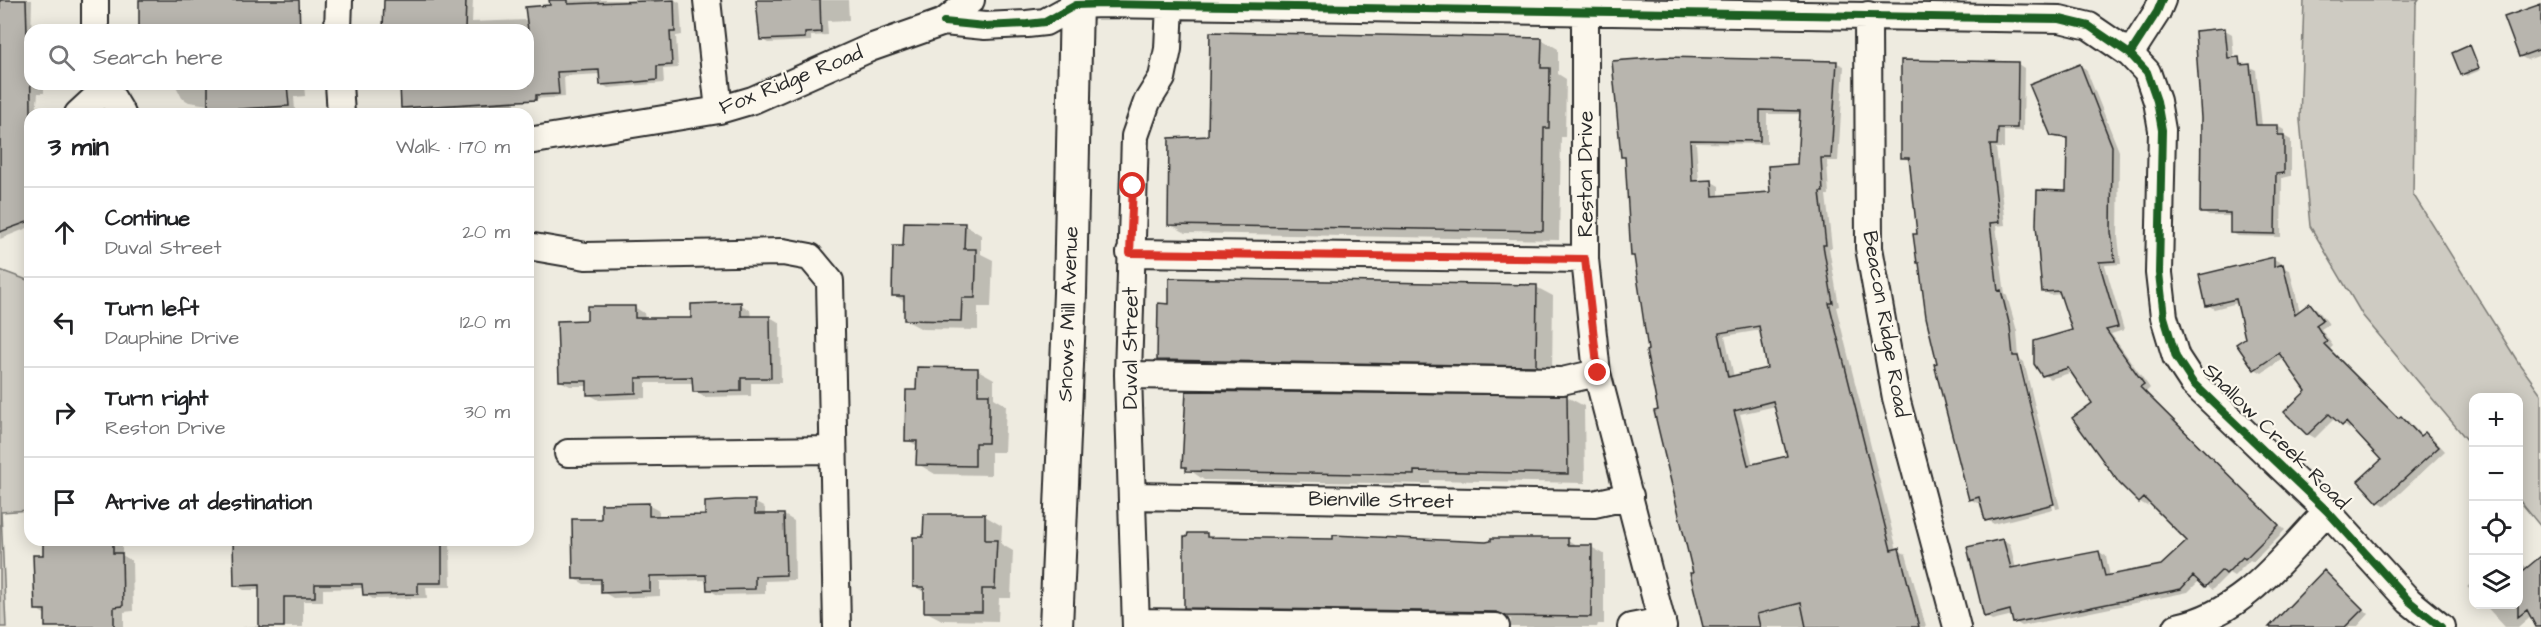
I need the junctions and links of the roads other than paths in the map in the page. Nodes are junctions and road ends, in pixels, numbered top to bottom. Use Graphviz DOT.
graph roads {
  1 [pos="95,0"];
  2 [pos="339,0"];
  3 [pos="707,0"];
  4 [pos="971,0"];
  5 [pos="2162,0"];
  6 [pos="1074,2"];
  7 [pos="1270,3"];
  8 [pos="1170,4"];
  9 [pos="1585,6"];
  10 [pos="1868,15"];
  11 [pos="944,22"];
  12 [pos="95,24"];
  13 [pos="338,24"];
  14 [pos="2130,54"];
  15 [pos="102,90"];
  16 [pos="107,90"];
  17 [pos="339,90"];
  18 [pos="84,108"];
  19 [pos="118,108"];
  20 [pos="341,108"];
  21 [pos="719,111"];
  22 [pos="534,140"];
  23 [pos="534,247"];
  24 [pos="1130,253"];
  25 [pos="1585,259"];
  26 [pos="1598,373"];
  27 [pos="1128,375"];
  28 [pos="833,450"];
  29 [pos="568,453"];
  30 [pos="1132,496"];
  31 [pos="1630,496"];
  32 [pos="2327,511"];
  33 [pos="1137,624"];
  34 [pos="1663,624"];
  35 [pos="837,627"];
  36 [pos="1056,627"];
  37 [pos="1496,627"];
  38 [pos="1630,627"];
  39 [pos="1957,627"];
  40 [pos="2177,627"];
  41 [pos="2441,627"];
  1 -- 12 [label="street"];
  2 -- 13 [label="street"];
  3 -- 21 [label="street"];
  4 -- 11 [label="street, Fox Ridge Road"];
  5 -- 14 [label="street"];
  6 -- 8 [label="street, Shallow Creek Road"];
  6 -- 11 [label="street, Fox Ridge Road"];
  6 -- 36 [label="main road, Snows Mill Avenue"];
  7 -- 8 [label="street, Shallow Creek Road"];
  7 -- 9 [label="street, Shallow Creek Road"];
  8 -- 24 [label="street, Duval Street"];
  9 -- 10 [label="street, Shallow Creek Road"];
  9 -- 25 [label="street, Reston Drive"];
  10 -- 14 [label="street, Shallow Creek Road"];
  10 -- 39 [label="street, Beacon Ridge Road"];
  11 -- 21 [label="street, Fox Ridge Road"];
  14 -- 32 [label="street, Shallow Creek Road"];
  15 -- 18 [label="street"];
  16 -- 19 [label="street"];
  17 -- 20 [label="street"];
  21 -- 22 [label="street, Fox Ridge Road"];
  23 -- 28 [label="street"];
  24 -- 25 [label="street"];
  24 -- 27 [label="street, Duval Street"];
  25 -- 26 [label="street, Reston Drive"];
  26 -- 27 [label="street"];
  26 -- 31 [label="street, Reston Drive"];
  27 -- 30 [label="street, Duval Street"];
  28 -- 29 [label="street"];
  28 -- 35 [label="street"];
  30 -- 31 [label="street, Bienville Street"];
  30 -- 33 [label="street, Duval Street"];
  31 -- 34 [label="street, Reston Drive"];
  32 -- 40 [label="street"];
  32 -- 41 [label="street, Shallow Creek Road"];
  33 -- 37 [label="street"];
  34 -- 38 [label="street"];
}
